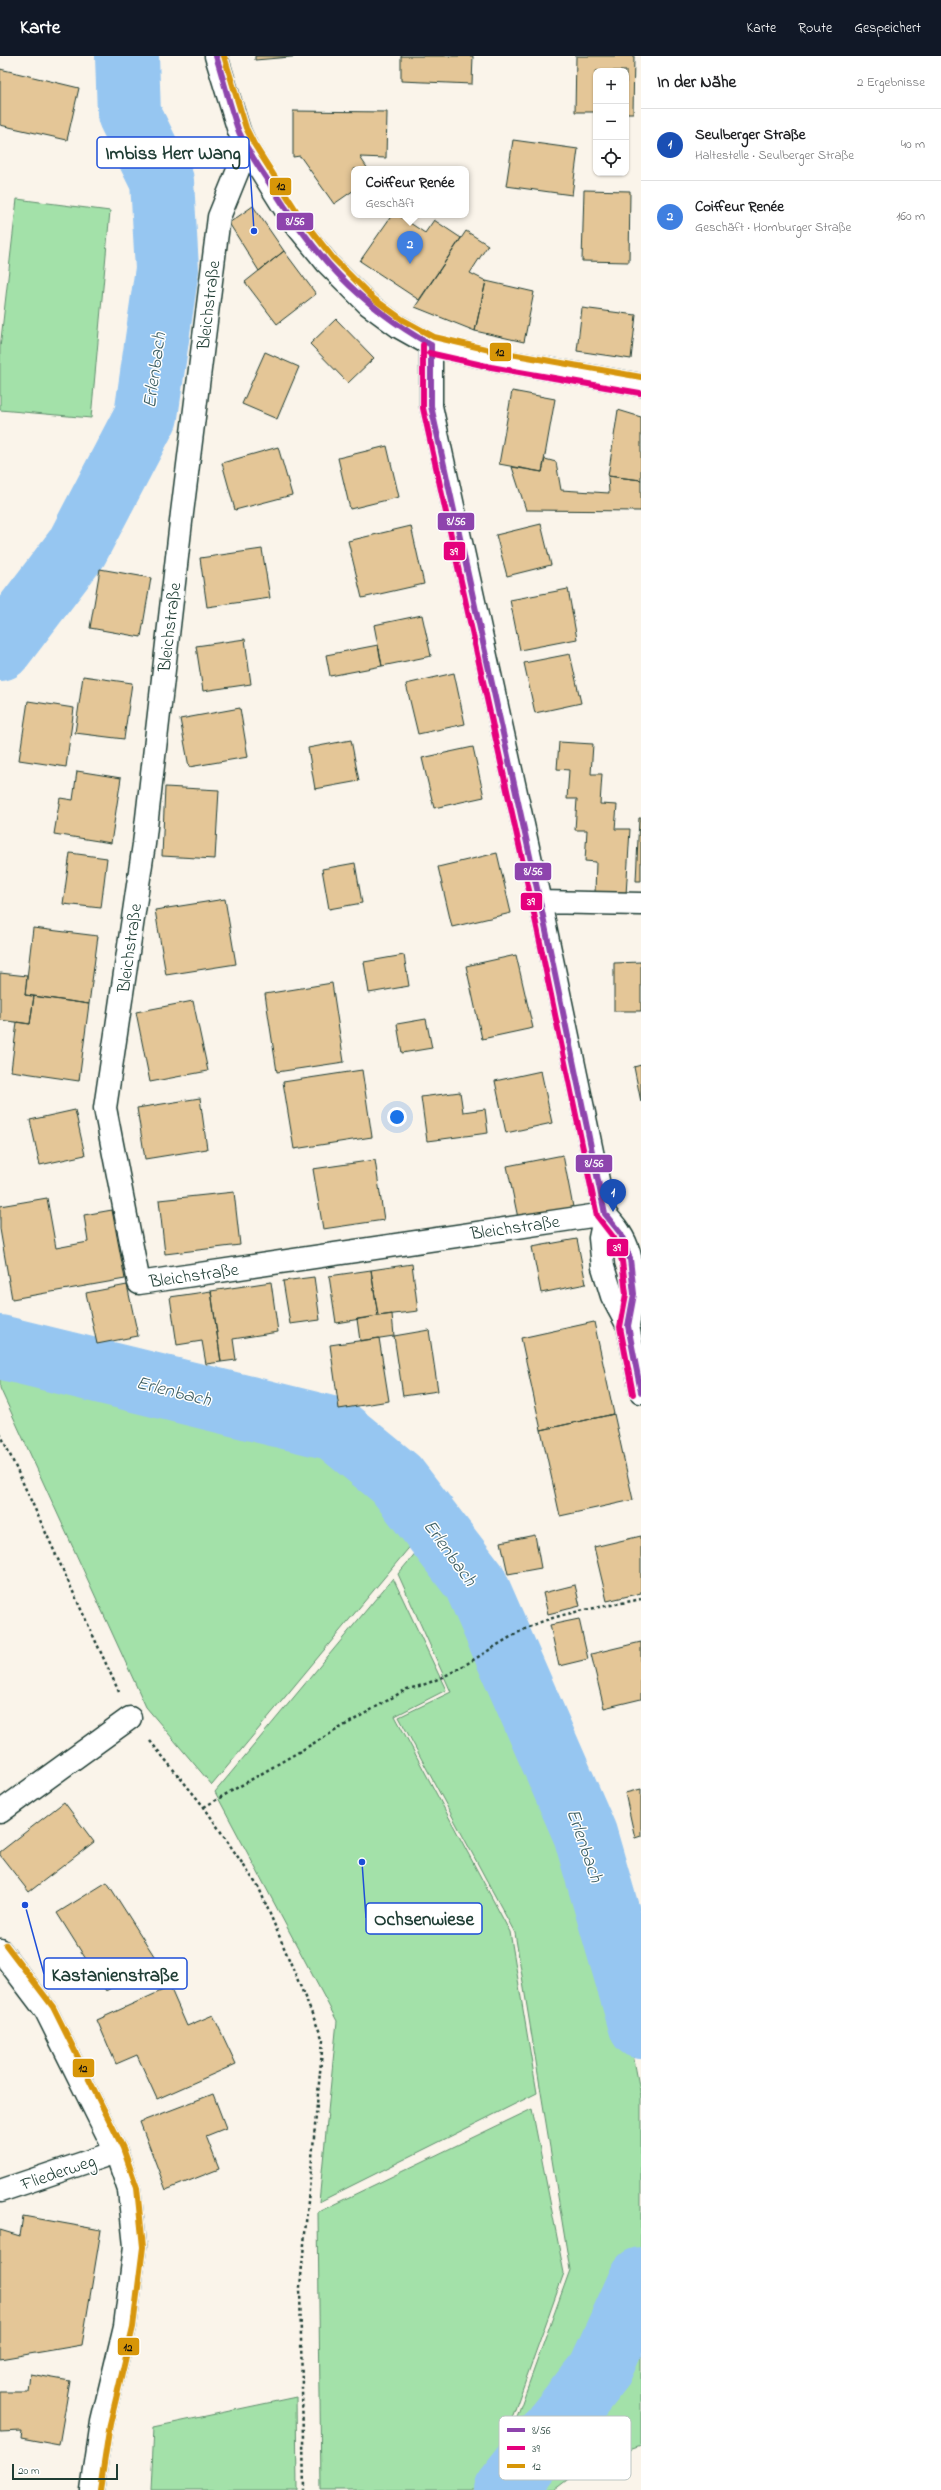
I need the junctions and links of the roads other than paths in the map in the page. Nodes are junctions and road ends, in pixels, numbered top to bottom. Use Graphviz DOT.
graph roads {
  1 [pos="216,56"];
  2 [pos="246,148"];
  3 [pos="431,345"];
  4 [pos="641,385"];
  5 [pos="540,902"];
  6 [pos="641,904"];
  7 [pos="604,1214"];
  8 [pos="634,1326"];
  9 [pos="641,1392"];
  10 [pos="130,1718"];
  11 [pos="0,1812"];
  12 [pos="0,1950"];
  13 [pos="116,2152"];
  14 [pos="0,2191"];
  15 [pos="92,2490"];
  1 -- 2 [label="street"];
  2 -- 3 [label="street"];
  2 -- 7 [label="street, Bleichstraße"];
  3 -- 4 [label="street"];
  3 -- 5 [label="street"];
  5 -- 6 [label="street"];
  5 -- 7 [label="street"];
  7 -- 8 [label="street"];
  8 -- 9 [label="street"];
  10 -- 11 [label="street"];
  12 -- 13 [label="street"];
  13 -- 14 [label="street, Fliederweg"];
  13 -- 15 [label="street"];
}
